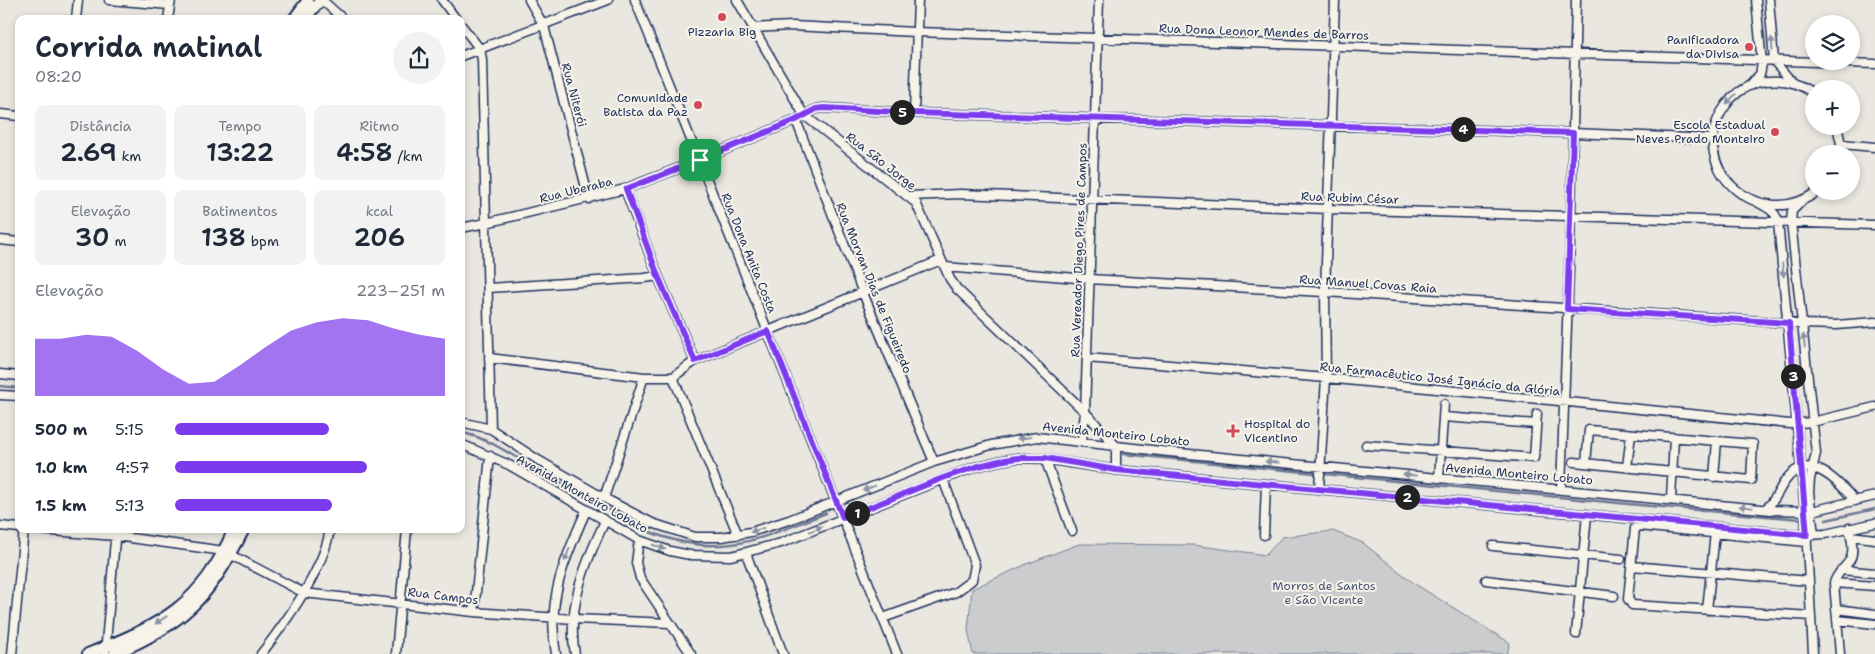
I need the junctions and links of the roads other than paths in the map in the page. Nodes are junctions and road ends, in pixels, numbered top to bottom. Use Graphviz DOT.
graph roads {
  1 [pos="78,0"];
  2 [pos="109,0"];
  3 [pos="308,0"];
  4 [pos="321,0"];
  5 [pos="442,0"];
  6 [pos="529,0"];
  7 [pos="608,0"];
  8 [pos="635,0"];
  9 [pos="918,0"];
  10 [pos="1099,0"];
  11 [pos="1335,0"];
  12 [pos="1576,0"];
  13 [pos="1756,0"];
  14 [pos="1769,0"];
  15 [pos="740,2"];
  16 [pos="170,3"];
  17 [pos="76,15"];
  18 [pos="297,15"];
  19 [pos="308,15"];
  20 [pos="338,15"];
  21 [pos="453,15"];
  22 [pos="544,26"];
  23 [pos="753,28"];
  24 [pos="465,30"];
  25 [pos="916,32"];
  26 [pos="1097,38"];
  27 [pos="1334,46"];
  28 [pos="480,49"];
  29 [pos="1574,54"];
  30 [pos="465,55"];
  31 [pos="1762,61"];
  32 [pos="1774,61"];
  33 [pos="1875,64"];
  34 [pos="1792,82"];
  35 [pos="1748,86"];
  36 [pos="1805,89"];
  37 [pos="914,113"];
  38 [pos="0,114"];
  39 [pos="804,115"];
  40 [pos="15,116"];
  41 [pos="1095,118"];
  42 [pos="796,120"];
  43 [pos="1331,125"];
  44 [pos="1573,133"];
  45 [pos="1839,135"];
  46 [pos="1713,140"];
  47 [pos="1841,144"];
  48 [pos="1875,147"];
  49 [pos="700,160"];
  50 [pos="626,189"];
  51 [pos="908,196"];
  52 [pos="1805,198"];
  53 [pos="589,199"];
  54 [pos="1092,200"];
  55 [pos="1802,200"];
  56 [pos="1757,202"];
  57 [pos="1329,209"];
  58 [pos="1571,215"];
  59 [pos="1778,222"];
  60 [pos="1791,222"];
  61 [pos="486,224"];
  62 [pos="1875,225"];
  63 [pos="465,227"];
  64 [pos="0,240"];
  65 [pos="15,242"];
  66 [pos="943,264"];
  67 [pos="658,276"];
  68 [pos="1089,279"];
  69 [pos="488,288"];
  70 [pos="1326,292"];
  71 [pos="863,293"];
  72 [pos="1567,309"];
  73 [pos="1875,322"];
  74 [pos="1789,323"];
  75 [pos="1803,324"];
  76 [pos="768,331"];
  77 [pos="490,358"];
  78 [pos="1087,358"];
  79 [pos="695,361"];
  80 [pos="0,374"];
  81 [pos="15,376"];
  82 [pos="644,377"];
  83 [pos="673,377"];
  84 [pos="1326,378"];
  85 [pos="0,395"];
  86 [pos="15,396"];
  87 [pos="1564,403"];
  88 [pos="1444,404"];
  89 [pos="1875,407"];
  90 [pos="1085,412"];
  91 [pos="1537,414"];
  92 [pos="1444,417"];
  93 [pos="1812,422"];
  94 [pos="465,423"];
  95 [pos="1793,423"];
  96 [pos="1536,424"];
  97 [pos="491,429"];
  98 [pos="1631,434"];
  99 [pos="1674,437"];
  100 [pos="1717,441"];
  101 [pos="1082,442"];
  102 [pos="1366,445"];
  103 [pos="465,446"];
  104 [pos="1116,447"];
  105 [pos="1441,451"];
  106 [pos="490,456"];
  107 [pos="1045,458"];
  108 [pos="934,462"];
  109 [pos="1574,462"];
  110 [pos="1586,463"];
  111 [pos="1628,467"];
  112 [pos="1116,468"];
  113 [pos="1813,468"];
  114 [pos="1320,469"];
  115 [pos="1802,469"];
  116 [pos="1672,472"];
  117 [pos="1714,477"];
  118 [pos="943,478"];
  119 [pos="1439,478"];
  120 [pos="1266,484"];
  121 [pos="1319,486"];
  122 [pos="1561,489"];
  123 [pos="1875,496"];
  124 [pos="604,498"];
  125 [pos="1671,500"];
  126 [pos="1855,501"];
  127 [pos="836,502"];
  128 [pos="1765,509"];
  129 [pos="586,511"];
  130 [pos="1809,511"];
  131 [pos="1587,514"];
  132 [pos="843,517"];
  133 [pos="605,521"];
  134 [pos="1874,524"];
  135 [pos="0,526"];
  136 [pos="15,528"];
  137 [pos="1072,531"];
  138 [pos="1850,532"];
  139 [pos="25,533"];
  140 [pos="116,533"];
  141 [pos="122,533"];
  142 [pos="233,533"];
  143 [pos="241,533"];
  144 [pos="329,533"];
  145 [pos="407,533"];
  146 [pos="1716,533"];
  147 [pos="738,535"];
  148 [pos="1264,535"];
  149 [pos="1809,537"];
  150 [pos="1875,539"];
  151 [pos="639,540"];
  152 [pos="1493,546"];
  153 [pos="228,552"];
  154 [pos="746,553"];
  155 [pos="1583,555"];
  156 [pos="1621,559"];
  157 [pos="1632,566"];
  158 [pos="1840,570"];
  159 [pos="1712,572"];
  160 [pos="1875,573"];
  161 [pos="1486,580"];
  162 [pos="1809,581"];
  163 [pos="1834,583"];
  164 [pos="1875,586"];
  165 [pos="1580,591"];
  166 [pos="304,593"];
  167 [pos="1614,596"];
  168 [pos="400,603"];
  169 [pos="1836,609"];
  170 [pos="1707,610"];
  171 [pos="474,612"];
  172 [pos="1875,614"];
  173 [pos="1811,616"];
  174 [pos="554,617"];
  175 [pos="883,618"];
  176 [pos="574,619"];
  177 [pos="1837,620"];
  178 [pos="670,623"];
  179 [pos="1875,624"];
  180 [pos="1576,634"];
  181 [pos="105,651"];
  182 [pos="1813,653"];
  183 [pos="12,654"];
  184 [pos="88,654"];
  185 [pos="114,654"];
  186 [pos="261,654"];
  187 [pos="396,654"];
  188 [pos="556,654"];
  189 [pos="575,654"];
  190 [pos="692,654"];
  191 [pos="784,654"];
  192 [pos="897,654"];
  193 [pos="1840,654"];
  1 -- 17 [label="street"];
  2 -- 16 [label="street"];
  3 -- 18 [label="main road"];
  4 -- 19 [label="main road"];
  4 -- 20 [label="street"];
  5 -- 21 [label="street"];
  6 -- 22 [label="street, Rua Niterói"];
  7 -- 22 [label="street"];
  8 -- 49 [label="street, Rua Dona Anita Costa"];
  9 -- 25 [label="street"];
  10 -- 26 [label="street, Rua Vereador Diego Pires de Campos"];
  11 -- 27 [label="street"];
  12 -- 29 [label="street"];
  13 -- 31 [label="street"];
  32 -- 14 [label="street, one-way"];
  15 -- 23 [label="street, Rua São Jorge"];
  22 -- 28 [label="street"];
  22 -- 53 [label="street, Rua Niterói"];
  23 -- 25 [label="street, Rua Dona Leonor Mendes de Barros"];
  23 -- 39 [label="street, Rua São Jorge"];
  24 -- 28 [label="street"];
  25 -- 26 [label="street, Rua Dona Leonor Mendes de Barros"];
  25 -- 37 [label="street"];
  26 -- 27 [label="street, Rua Dona Leonor Mendes de Barros"];
  26 -- 41 [label="street, Rua Vereador Diego Pires de Campos"];
  27 -- 29 [label="street, Rua Dona Leonor Mendes de Barros"];
  27 -- 43 [label="street"];
  28 -- 30 [label="street"];
  28 -- 61 [label="street"];
  29 -- 31 [label="street, Rua Dona Leonor Mendes de Barros"];
  29 -- 44 [label="street"];
  31 -- 32 [label="street, Rua Dona Leonor Mendes de Barros"];
  31 -- 35 [label="street"];
  32 -- 33 [label="street, Rua Dona Leonor Mendes de Barros"];
  32 -- 34 [label="street"];
  34 -- 35 [label="street"];
  34 -- 36 [label="street"];
  35 -- 46 [label="street, one-way"];
  37 -- 39 [label="street, Rua Uberaba"];
  37 -- 41 [label="street, Rua Uberaba"];
  38 -- 40 [label="street"];
  39 -- 42 [label="street, Rua Uberaba"];
  39 -- 51 [label="street, Rua São Jorge"];
  41 -- 43 [label="street, Rua Uberaba"];
  41 -- 54 [label="street, Rua Vereador Diego Pires de Campos"];
  42 -- 49 [label="street, Rua Uberaba"];
  42 -- 71 [label="street, Rua Morvan Dias de Figueiredo"];
  43 -- 44 [label="street, Rua Uberaba"];
  43 -- 57 [label="street"];
  44 -- 46 [label="street, Rua Uberaba"];
  44 -- 58 [label="street"];
  45 -- 47 [label="street"];
  46 -- 56 [label="street"];
  47 -- 48 [label="street"];
  49 -- 50 [label="street, Rua Uberaba"];
  49 -- 76 [label="street, Rua Dona Anita Costa"];
  50 -- 53 [label="street, Rua Uberaba"];
  50 -- 67 [label="street"];
  51 -- 54 [label="street, Rua Rubim César"];
  51 -- 66 [label="street, Rua São Jorge"];
  52 -- 55 [label="street"];
  53 -- 61 [label="street, Rua Uberaba"];
  54 -- 57 [label="street, Rua Rubim César"];
  54 -- 68 [label="street, Rua Vereador Diego Pires de Campos"];
  55 -- 56 [label="street"];
  55 -- 60 [label="street"];
  56 -- 59 [label="street"];
  57 -- 58 [label="street, Rua Rubim César"];
  57 -- 70 [label="street"];
  58 -- 59 [label="street, Rua Rubim César"];
  58 -- 72 [label="street"];
  59 -- 60 [label="street, Rua Rubim César"];
  59 -- 74 [label="street, one-way"];
  60 -- 62 [label="street, Rua Rubim César"];
  60 -- 75 [label="street"];
  61 -- 63 [label="street, Rua Uberaba"];
  61 -- 69 [label="street"];
  64 -- 65 [label="street"];
  66 -- 68 [label="street, Rua Manuel Covas Raia"];
  66 -- 71 [label="street"];
  66 -- 90 [label="street, Rua São Jorge"];
  67 -- 69 [label="street"];
  67 -- 79 [label="street"];
  68 -- 70 [label="street, Rua Manuel Covas Raia"];
  68 -- 78 [label="street, Rua Vereador Diego Pires de Campos"];
  69 -- 77 [label="street"];
  70 -- 72 [label="street, Rua Manuel Covas Raia"];
  70 -- 84 [label="street"];
  71 -- 76 [label="street"];
  71 -- 108 [label="street, Rua Morvan Dias de Figueiredo"];
  72 -- 74 [label="street, Rua Manuel Covas Raia"];
  72 -- 87 [label="street"];
  73 -- 75 [label="street, Rua Manuel Covas Raia"];
  74 -- 75 [label="street, Rua Manuel Covas Raia"];
  74 -- 95 [label="street"];
  93 -- 75 [label="street, one-way"];
  76 -- 79 [label="street"];
  76 -- 127 [label="street, Rua Dona Anita Costa"];
  77 -- 82 [label="street"];
  77 -- 97 [label="street"];
  78 -- 84 [label="street, Rua Farmacêutico José Ignácio da Glória"];
  78 -- 90 [label="street, Rua Vereador Diego Pires de Campos"];
  79 -- 83 [label="street"];
  80 -- 81 [label="street"];
  82 -- 83 [label="street"];
  82 -- 124 [label="street"];
  83 -- 147 [label="street"];
  84 -- 87 [label="street, Rua Farmacêutico José Ignácio da Glória"];
  84 -- 114 [label="street"];
  85 -- 86 [label="street"];
  87 -- 95 [label="street, Rua Farmacêutico José Ignácio da Glória"];
  87 -- 122 [label="street"];
  88 -- 92 [label="street"];
  89 -- 93 [label="street, Rua Farmacêutico José Ignácio da Glória"];
  90 -- 101 [label="street, Rua Vereador Diego Pires de Campos"];
  90 -- 104 [label="street, Rua São Jorge"];
  91 -- 96 [label="street"];
  92 -- 96 [label="street"];
  92 -- 105 [label="street"];
  93 -- 95 [label="street, Rua Farmacêutico José Ignácio da Glória"];
  93 -- 113 [label="street"];
  94 -- 97 [label="street, Avenida Monteiro Lobato"];
  95 -- 115 [label="street"];
  96 -- 105 [label="street"];
  97 -- 124 [label="street, Avenida Monteiro Lobato"];
  98 -- 99 [label="street"];
  98 -- 110 [label="street"];
  98 -- 111 [label="street"];
  99 -- 100 [label="street"];
  99 -- 116 [label="street"];
  100 -- 117 [label="street"];
  100 -- 117 [label="street"];
  101 -- 104 [label="street, Avenida Monteiro Lobato"];
  101 -- 108 [label="street, Avenida Monteiro Lobato, one-way"];
  102 -- 105 [label="street"];
  103 -- 106 [label="street, Avenida Monteiro Lobato"];
  104 -- 112 [label="street"];
  114 -- 104 [label="street, Avenida Monteiro Lobato, one-way"];
  105 -- 119 [label="street"];
  106 -- 129 [label="street, Avenida Monteiro Lobato"];
  106 -- 171 [label="street"];
  107 -- 112 [label="street, Avenida Monteiro Lobato"];
  107 -- 118 [label="street, Avenida Monteiro Lobato"];
  107 -- 137 [label="street"];
  108 -- 127 [label="street, Avenida Monteiro Lobato, one-way"];
  109 -- 110 [label="street"];
  110 -- 111 [label="street"];
  111 -- 116 [label="street"];
  112 -- 120 [label="street, Avenida Monteiro Lobato"];
  113 -- 115 [label="street"];
  113 -- 126 [label="street"];
  113 -- 130 [label="street"];
  119 -- 114 [label="street, Avenida Monteiro Lobato, one-way"];
  114 -- 121 [label="street"];
  115 -- 128 [label="street"];
  115 -- 130 [label="street"];
  116 -- 117 [label="street"];
  116 -- 125 [label="street"];
  118 -- 132 [label="street, Avenida Monteiro Lobato"];
  118 -- 175 [label="street"];
  119 -- 122 [label="street, Avenida Monteiro Lobato"];
  120 -- 121 [label="street, Avenida Monteiro Lobato"];
  120 -- 148 [label="street"];
  121 -- 131 [label="street, Avenida Monteiro Lobato"];
  122 -- 125 [label="street, Avenida Monteiro Lobato"];
  123 -- 126 [label="street, Avenida Monteiro Lobato"];
  124 -- 147 [label="street, Avenida Monteiro Lobato"];
  128 -- 125 [label="street, Avenida Monteiro Lobato, one-way"];
  126 -- 130 [label="street, Avenida Monteiro Lobato"];
  127 -- 132 [label="street, Rua Dona Anita Costa"];
  127 -- 147 [label="street, Avenida Monteiro Lobato, one-way"];
  128 -- 130 [label="street, Avenida Monteiro Lobato"];
  129 -- 133 [label="street, Avenida Monteiro Lobato"];
  129 -- 174 [label="street, one-way"];
  130 -- 149 [label="street"];
  131 -- 149 [label="street, Avenida Monteiro Lobato"];
  131 -- 155 [label="street"];
  154 -- 132 [label="street, Avenida Monteiro Lobato, one-way"];
  132 -- 175 [label="street, Rua Dona Anita Costa"];
  133 -- 151 [label="street, Avenida Monteiro Lobato"];
  133 -- 176 [label="street"];
  134 -- 138 [label="street"];
  135 -- 136 [label="street"];
  138 -- 149 [label="street"];
  138 -- 150 [label="street"];
  138 -- 158 [label="street"];
  139 -- 183 [label="street"];
  140 -- 181 [label="street"];
  141 -- 153 [label="street"];
  142 -- 153 [label="main road"];
  143 -- 153 [label="main road"];
  144 -- 166 [label="street"];
  145 -- 168 [label="street"];
  146 -- 149 [label="street"];
  146 -- 157 [label="street"];
  146 -- 159 [label="street"];
  149 -- 162 [label="street"];
  151 -- 154 [label="street, Avenida Monteiro Lobato, one-way"];
  151 -- 178 [label="street"];
  152 -- 155 [label="street"];
  153 -- 166 [label="street, Rua Campos"];
  153 -- 181 [label="main road, one-way"];
  153 -- 185 [label="main road"];
  154 -- 191 [label="street"];
  155 -- 156 [label="street"];
  155 -- 165 [label="street"];
  157 -- 159 [label="street"];
  157 -- 170 [label="street"];
  158 -- 160 [label="street"];
  158 -- 163 [label="street"];
  159 -- 162 [label="street"];
  159 -- 170 [label="street"];
  161 -- 165 [label="street"];
  162 -- 173 [label="street"];
  163 -- 164 [label="street"];
  163 -- 169 [label="street"];
  165 -- 167 [label="street"];
  165 -- 180 [label="street"];
  166 -- 168 [label="street, Rua Campos"];
  166 -- 186 [label="street"];
  168 -- 171 [label="street, Rua Campos"];
  168 -- 187 [label="street"];
  169 -- 172 [label="street"];
  169 -- 177 [label="street"];
  170 -- 173 [label="street"];
  171 -- 174 [label="street, Rua Campos"];
  173 -- 182 [label="street"];
  174 -- 176 [label="street, Rua Campos"];
  174 -- 188 [label="street"];
  175 -- 192 [label="street, Rua Dona Anita Costa"];
  176 -- 178 [label="street, Rua Campos"];
  176 -- 189 [label="street"];
  177 -- 179 [label="street"];
  177 -- 193 [label="street"];
  178 -- 190 [label="street"];
  181 -- 184 [label="main road"];
}
